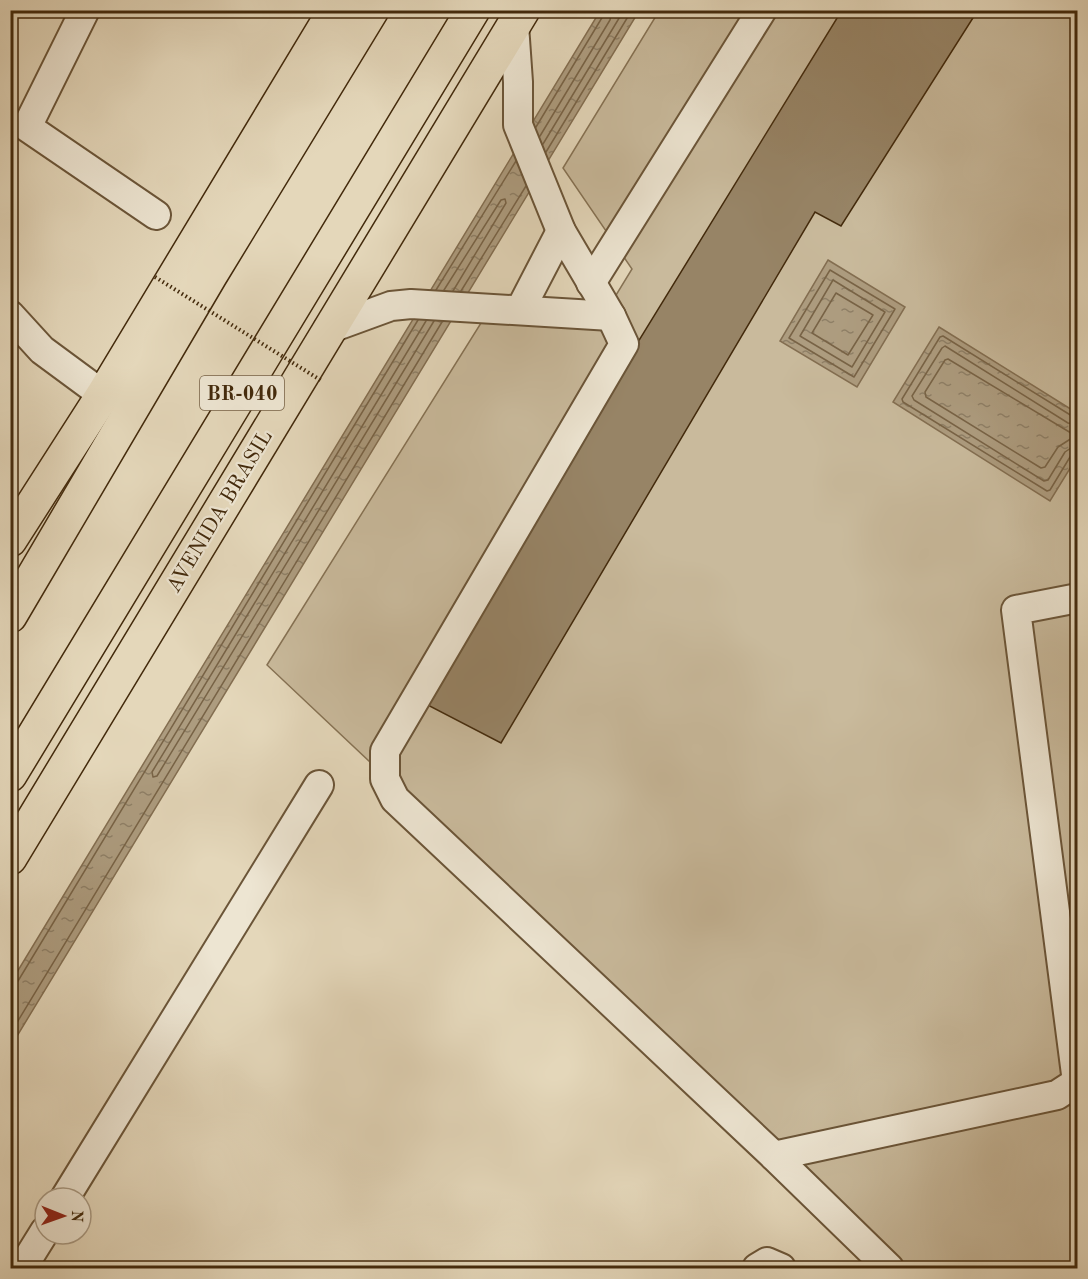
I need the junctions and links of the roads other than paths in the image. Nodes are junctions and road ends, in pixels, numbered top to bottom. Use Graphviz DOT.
graph roads {
  1 [pos="85,10"];
  2 [pos="335,10"];
  3 [pos="372,10"];
  4 [pos="473,10"];
  5 [pos="762,10"];
  6 [pos="518,18"];
  7 [pos="156,215"];
  8 [pos="561,231"];
  9 [pos="591,282"];
  10 [pos="520,310"];
  11 [pos="10,315"];
  12 [pos="611,316"];
  13 [pos="328,330"];
  14 [pos="103,395"];
  15 [pos="10,540"];
  16 [pos="42,564"];
  17 [pos="10,590"];
  18 [pos="1077,598"];
  19 [pos="10,616"];
  20 [pos="10,774"];
  21 [pos="319,785"];
  22 [pos="10,858"];
  23 [pos="774,1156"];
  24 [pos="72,1186"];
  25 [pos="36,1246"];
  26 [pos="22,1269"];
  27 [pos="757,1269"];
  28 [pos="781,1269"];
  29 [pos="889,1269"];
  1 -- 7 [label="street"];
  2 -- 14 [label="highway"];
  3 -- 16 [label="highway"];
  4 -- 20 [label="highway, AVENIDA BRASIL / BR-040"];
  5 -- 9 [label="street"];
  6 -- 8 [label="street"];
  6 -- 13 [label="highway, AVENIDA BRASIL"];
  8 -- 9 [label="street"];
  8 -- 10 [label="street"];
  9 -- 12 [label="street"];
  10 -- 12 [label="street"];
  10 -- 13 [label="street"];
  11 -- 14 [label="street"];
  12 -- 23 [label="street"];
  13 -- 22 [label="highway, AVENIDA BRASIL"];
  14 -- 15 [label="highway"];
  16 -- 17 [label="highway"];
  16 -- 19 [label="highway"];
  18 -- 23 [label="street"];
  21 -- 24 [label="street"];
  23 -- 29 [label="street"];
  25 -- 26 [label="street"];
  27 -- 28 [label="street"];
}
